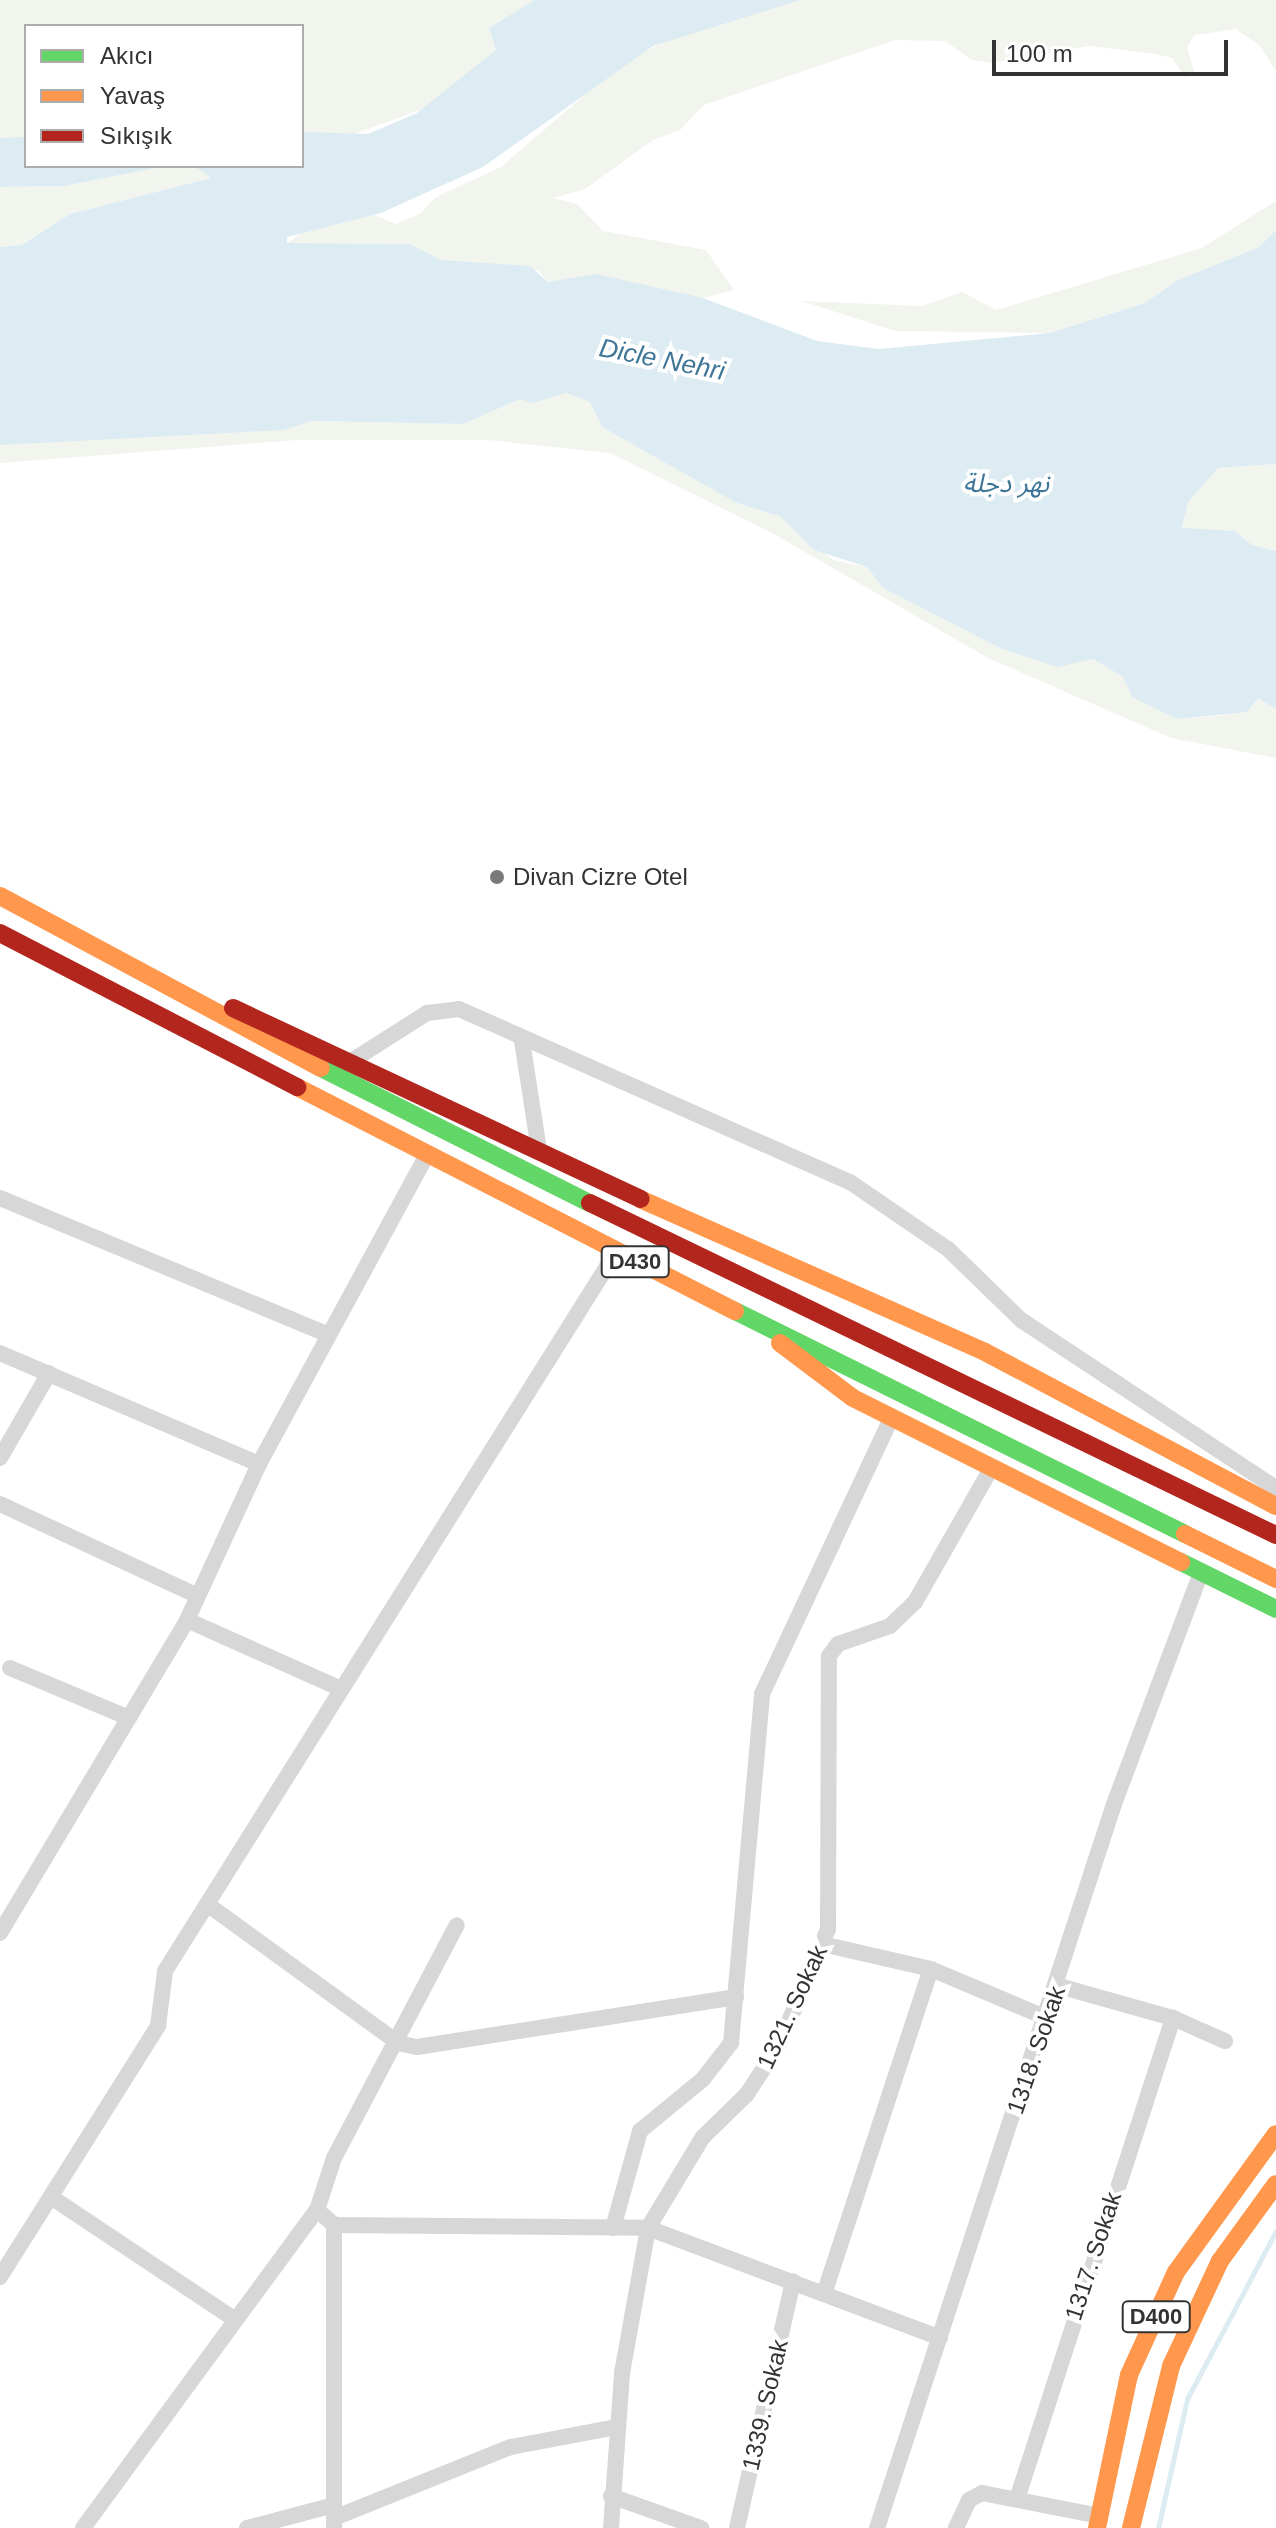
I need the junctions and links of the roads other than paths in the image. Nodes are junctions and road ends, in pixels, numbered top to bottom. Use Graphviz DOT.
graph roads {
  1 [pos="0,896"];
  2 [pos="0,933"];
  3 [pos="125,963"];
  4 [pos="522,1041"];
  5 [pos="353,1060"];
  6 [pos="539,1149"];
  7 [pos="427,1154"];
  8 [pos="0,1198"];
  9 [pos="616,1252"];
  10 [pos="742,1314"];
  11 [pos="329,1335"];
  12 [pos="0,1353"];
  13 [pos="49,1373"];
  14 [pos="891,1418"];
  15 [pos="0,1458"];
  16 [pos="259,1464"];
  17 [pos="991,1469"];
  18 [pos="1276,1488"];
  19 [pos="0,1504"];
  20 [pos="1276,1506"];
  21 [pos="1276,1535"];
  22 [pos="1200,1575"];
  23 [pos="1276,1579"];
  24 [pos="196,1595"];
  25 [pos="1276,1609"];
  26 [pos="187,1620"];
  27 [pos="10,1668"];
  28 [pos="341,1689"];
  29 [pos="129,1718"];
  30 [pos="207,1904"];
  31 [pos="457,1925"];
  32 [pos="0,1933"];
  33 [pos="822,1944"];
  34 [pos="931,1969"];
  35 [pos="1059,1986"];
  36 [pos="736,1997"];
  37 [pos="1047,2018"];
  38 [pos="1173,2018"];
  39 [pos="1225,2041"];
  40 [pos="398,2043"];
  41 [pos="1276,2134"];
  42 [pos="1276,2184"];
  43 [pos="54,2199"];
  44 [pos="317,2210"];
  45 [pos="334,2225"];
  46 [pos="613,2228"];
  47 [pos="648,2228"];
  48 [pos="0,2277"];
  49 [pos="793,2281"];
  50 [pos="824,2294"];
  51 [pos="231,2317"];
  52 [pos="940,2338"];
  53 [pos="617,2427"];
  54 [pos="611,2496"];
  55 [pos="1018,2496"];
  56 [pos="334,2517"];
  57 [pos="1098,2522"];
  58 [pos="83,2528"];
  59 [pos="247,2528"];
  60 [pos="611,2528"];
  61 [pos="701,2528"];
  62 [pos="737,2528"];
  63 [pos="877,2528"];
  64 [pos="956,2528"];
  65 [pos="1131,2528"];
  1 -- 3 [label="main road, D430"];
  2 -- 7 [label="main road, D430"];
  3 -- 5 [label="main road"];
  3 -- 21 [label="main road, D430"];
  4 -- 5 [label="street"];
  4 -- 6 [label="street"];
  4 -- 18 [label="street"];
  5 -- 6 [label="main road"];
  6 -- 20 [label="main road"];
  7 -- 9 [label="main road, D430"];
  7 -- 11 [label="street"];
  8 -- 11 [label="street"];
  9 -- 10 [label="main road, D430"];
  9 -- 28 [label="street"];
  10 -- 14 [label="main road"];
  10 -- 23 [label="main road, D430"];
  11 -- 16 [label="street"];
  12 -- 13 [label="street"];
  13 -- 15 [label="street"];
  13 -- 16 [label="street"];
  14 -- 17 [label="main road"];
  14 -- 36 [label="street"];
  16 -- 24 [label="street"];
  17 -- 22 [label="main road"];
  17 -- 33 [label="street, 1321. Sokak"];
  19 -- 24 [label="street"];
  22 -- 25 [label="main road"];
  22 -- 35 [label="street, 1318. Sokak"];
  24 -- 26 [label="street"];
  26 -- 28 [label="street"];
  26 -- 29 [label="street"];
  27 -- 29 [label="street"];
  28 -- 30 [label="street"];
  29 -- 32 [label="street"];
  30 -- 40 [label="street"];
  30 -- 43 [label="street"];
  31 -- 40 [label="street"];
  33 -- 34 [label="street"];
  33 -- 47 [label="street, 1321. Sokak"];
  34 -- 37 [label="street"];
  34 -- 50 [label="street"];
  35 -- 37 [label="street, 1318. Sokak"];
  35 -- 38 [label="street"];
  36 -- 40 [label="street"];
  36 -- 46 [label="street"];
  37 -- 52 [label="street, 1318. Sokak"];
  38 -- 39 [label="street"];
  38 -- 55 [label="street, 1317. Sokak"];
  40 -- 44 [label="street"];
  41 -- 57 [label="main road, D400"];
  42 -- 65 [label="main road, D400"];
  43 -- 48 [label="street"];
  43 -- 51 [label="street"];
  44 -- 45 [label="street"];
  44 -- 51 [label="street"];
  45 -- 46 [label="street"];
  45 -- 56 [label="street"];
  46 -- 47 [label="street"];
  47 -- 49 [label="street"];
  47 -- 53 [label="street, 1321. Sokak"];
  49 -- 50 [label="street"];
  49 -- 62 [label="street, 1339. Sokak"];
  50 -- 52 [label="street"];
  51 -- 58 [label="street"];
  52 -- 63 [label="street, 1318. Sokak"];
  53 -- 54 [label="street, 1321. Sokak"];
  53 -- 56 [label="street"];
  54 -- 60 [label="street, 1321. Sokak"];
  54 -- 61 [label="street"];
  55 -- 57 [label="street"];
  55 -- 64 [label="street"];
  56 -- 59 [label="street"];
}
